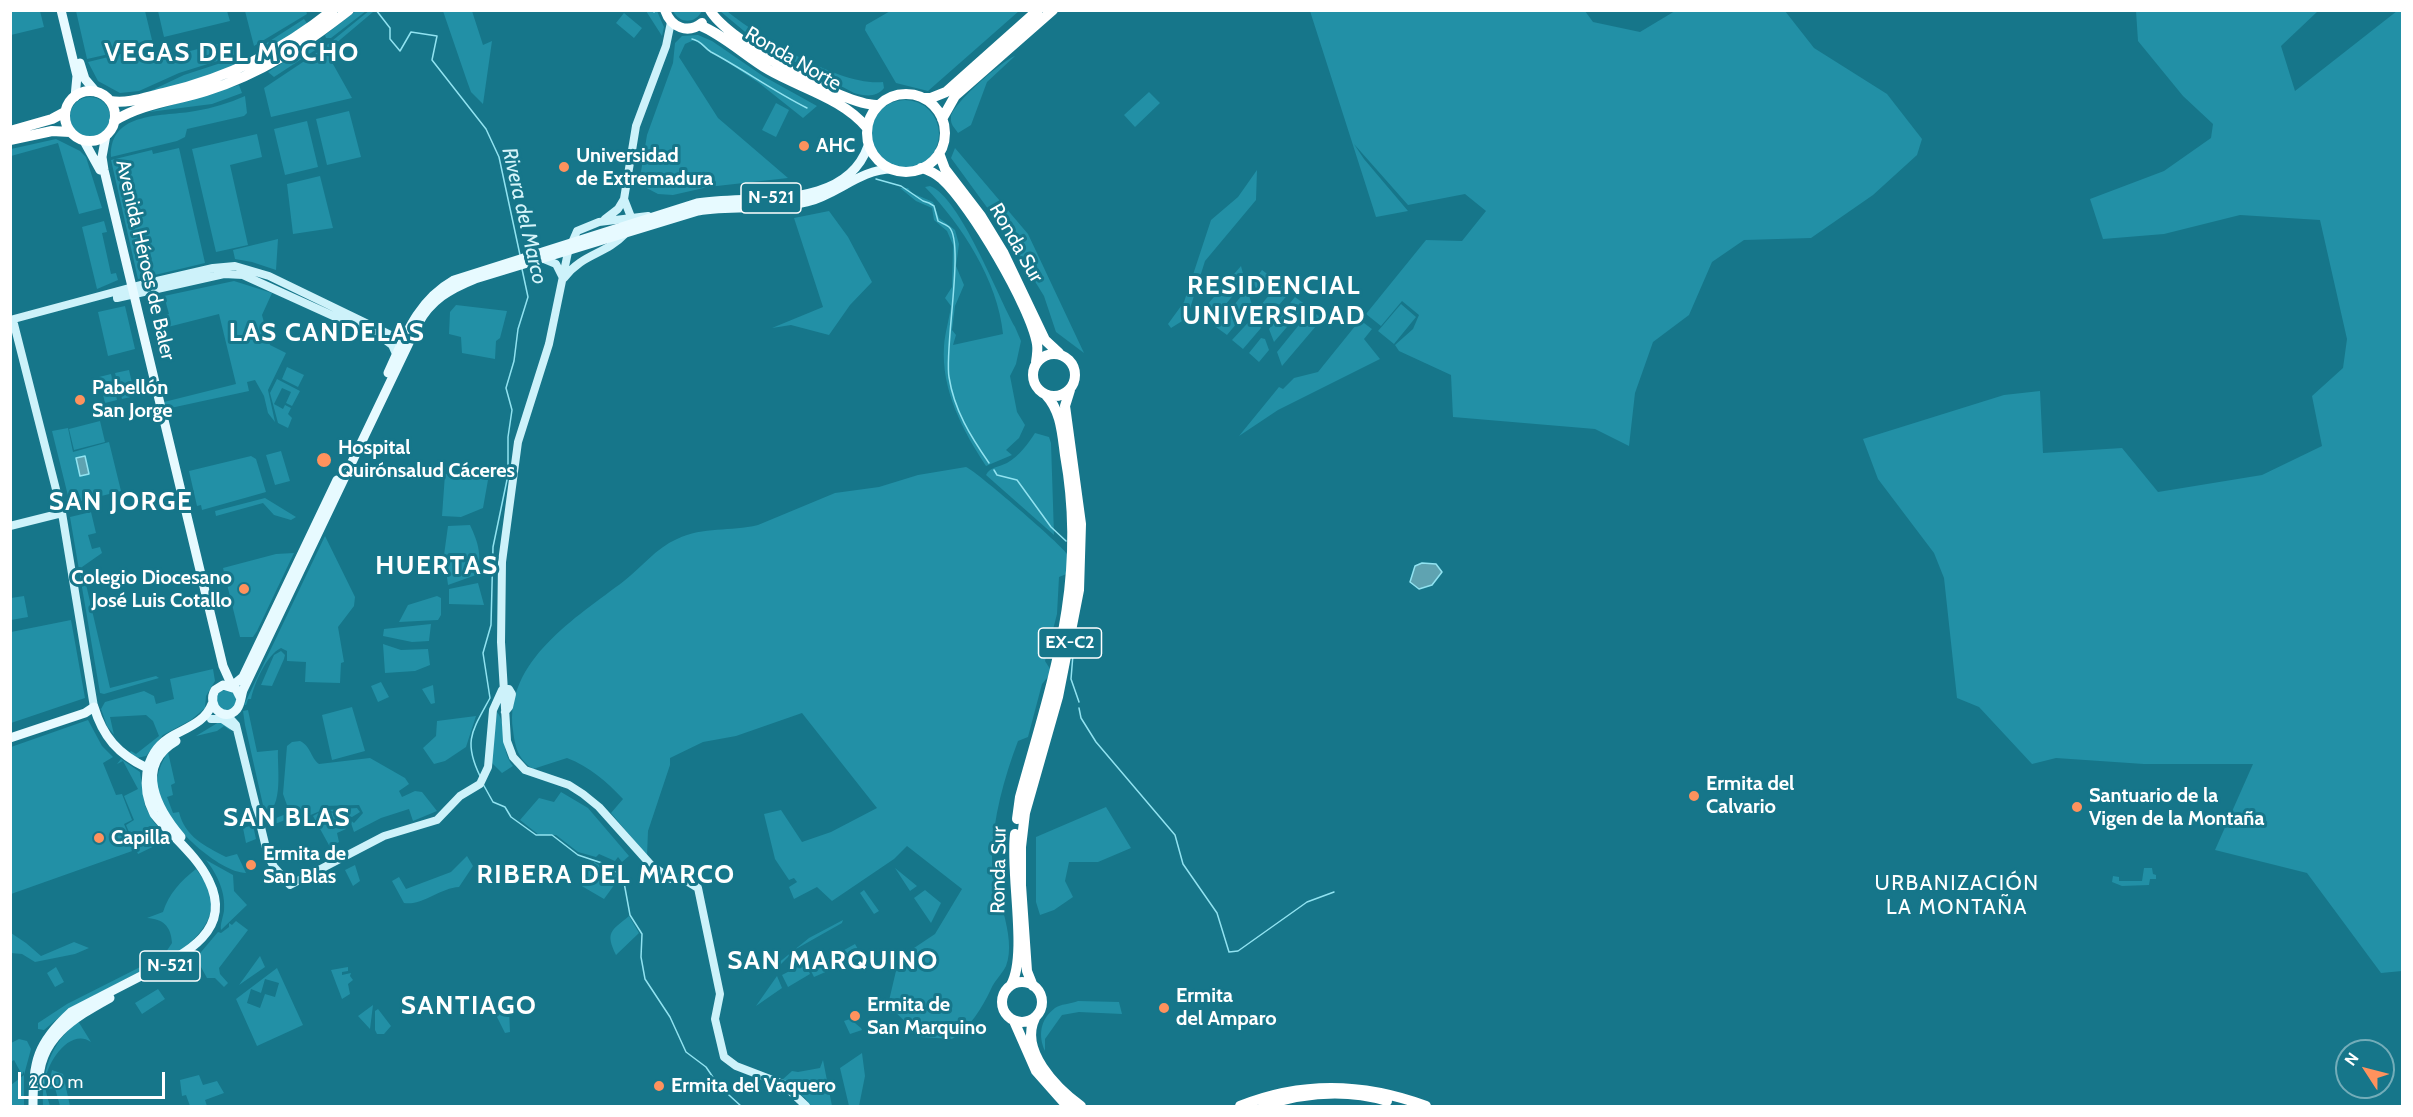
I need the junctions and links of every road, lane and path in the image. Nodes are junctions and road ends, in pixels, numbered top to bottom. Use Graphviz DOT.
graph roads {
  1 [pos="61,10"];
  2 [pos="67,10"];
  3 [pos="333,10"];
  4 [pos="349,10"];
  5 [pos="665,10"];
  6 [pos="710,10"];
  7 [pos="1038,10"];
  8 [pos="1053,10"];
  9 [pos="671,22"];
  10 [pos="699,25"];
  11 [pos="683,28"];
  12 [pos="317,29"];
  13 [pos="666,46"];
  14 [pos="236,75"];
  15 [pos="96,92"];
  16 [pos="75,97"];
  17 [pos="923,98"];
  18 [pos="110,101"];
  19 [pos="878,105"];
  20 [pos="65,112"];
  21 [pos="942,119"];
  22 [pos="114,121"];
  23 [pos="867,128"];
  24 [pos="10,131"];
  25 [pos="70,132"];
  26 [pos="106,135"];
  27 [pos="10,140"];
  28 [pos="84,141"];
  29 [pos="868,146"];
  30 [pos="939,153"];
  31 [pos="921,168"];
  32 [pos="892,170"];
  33 [pos="624,199"];
  34 [pos="656,216"];
  35 [pos="631,217"];
  36 [pos="599,222"];
  37 [pos="617,230"];
  38 [pos="568,249"];
  39 [pos="595,254"];
  40 [pos="543,258"];
  41 [pos="582,259"];
  42 [pos="507,266"];
  43 [pos="564,279"];
  44 [pos="131,292"];
  45 [pos="12,323"];
  46 [pos="407,331"];
  47 [pos="396,354"];
  48 [pos="1059,354"];
  49 [pos="1036,362"];
  50 [pos="1070,390"];
  51 [pos="1046,395"];
  52 [pos="62,513"];
  53 [pos="1076,525"];
  54 [pos="10,526"];
  55 [pos="246,671"];
  56 [pos="226,673"];
  57 [pos="232,686"];
  58 [pos="218,687"];
  59 [pos="503,689"];
  60 [pos="240,697"];
  61 [pos="212,704"];
  62 [pos="94,707"];
  63 [pos="237,708"];
  64 [pos="498,710"];
  65 [pos="224,714"];
  66 [pos="208,718"];
  67 [pos="236,727"];
  68 [pos="10,731"];
  69 [pos="10,738"];
  70 [pos="169,745"];
  71 [pos="1035,756"];
  72 [pos="147,768"];
  73 [pos="155,801"];
  74 [pos="1011,985"];
  75 [pos="1033,986"];
  76 [pos="1035,1018"];
  77 [pos="1014,1021"];
  78 [pos="33,1107"];
  79 [pos="39,1107"];
  80 [pos="806,1107"];
  81 [pos="1068,1107"];
  82 [pos="1081,1107"];
  83 [pos="1240,1107"];
  84 [pos="1263,1107"];
  85 [pos="1406,1107"];
  86 [pos="1426,1107"];
  1 -- 16 [label="main road"];
  2 -- 15 [label="main road"];
  3 -- 12 [label="highway"];
  4 -- 12 [label="highway"];
  5 -- 9 [label="highway"];
  6 -- 10 [label="highway, Ronda Norte"];
  6 -- 19 [label="highway, Ronda Norte"];
  7 -- 17 [label="highway"];
  8 -- 21 [label="highway"];
  9 -- 11 [label="highway"];
  9 -- 13 [label="main road"];
  10 -- 11 [label="highway"];
  10 -- 23 [label="highway, Ronda Norte"];
  11 -- 13 [label="main road"];
  12 -- 14 [label="highway"];
  13 -- 33 [label="main road"];
  14 -- 18 [label="highway"];
  14 -- 22 [label="highway"];
  15 -- 16 [label="highway"];
  15 -- 18 [label="highway"];
  16 -- 20 [label="highway"];
  17 -- 19 [label="highway"];
  17 -- 21 [label="highway"];
  18 -- 22 [label="highway"];
  19 -- 23 [label="highway"];
  20 -- 24 [label="highway"];
  20 -- 25 [label="highway"];
  21 -- 30 [label="highway"];
  22 -- 26 [label="highway"];
  23 -- 29 [label="highway"];
  25 -- 27 [label="highway"];
  25 -- 28 [label="highway"];
  26 -- 28 [label="highway"];
  26 -- 44 [label="main road, Avenida Héroes de Baler"];
  28 -- 44 [label="main road, Avenida Héroes de Baler"];
  29 -- 32 [label="highway"];
  29 -- 34 [label="main road, N-521"];
  30 -- 31 [label="highway"];
  30 -- 48 [label="highway, Ronda Sur / EX-C2"];
  31 -- 32 [label="highway, N-521"];
  31 -- 49 [label="highway, Ronda Sur / EX-C2"];
  32 -- 37 [label="main road, N-521"];
  33 -- 35 [label="main road"];
  33 -- 36 [label="main road"];
  33 -- 37 [label="main road"];
  34 -- 35 [label="main road"];
  34 -- 37 [label="main road, N-521"];
  35 -- 37 [label="main road"];
  36 -- 37 [label="main road"];
  36 -- 37 [label="main road"];
  36 -- 38 [label="main road"];
  37 -- 38 [label="main road, N-521"];
  37 -- 39 [label="main road"];
  38 -- 39 [label="main road"];
  38 -- 40 [label="main road, N-521"];
  38 -- 40 [label="main road"];
  38 -- 41 [label="main road"];
  38 -- 43 [label="main road"];
  39 -- 41 [label="main road"];
  40 -- 42 [label="main road, N-521"];
  40 -- 43 [label="main road"];
  41 -- 43 [label="main road"];
  42 -- 46 [label="main road, N-521"];
  42 -- 60 [label="main road, N-521"];
  43 -- 59 [label="main road"];
  44 -- 45 [label="main road"];
  44 -- 46 [label="main road"];
  44 -- 47 [label="main road"];
  44 -- 56 [label="main road, Avenida Héroes de Baler"];
  44 -- 58 [label="main road, Avenida Héroes de Baler"];
  45 -- 52 [label="main road"];
  46 -- 47 [label="main road"];
  47 -- 55 [label="main road"];
  48 -- 49 [label="highway"];
  48 -- 50 [label="highway, EX-C2"];
  49 -- 51 [label="highway, EX-C2"];
  50 -- 51 [label="highway"];
  50 -- 53 [label="highway, EX-C2"];
  51 -- 53 [label="highway, EX-C2"];
  52 -- 54 [label="main road"];
  52 -- 62 [label="main road"];
  53 -- 71 [label="highway, EX-C2"];
  55 -- 56 [label="main road"];
  55 -- 57 [label="main road"];
  56 -- 57 [label="main road, Avenida Héroes de Baler"];
  57 -- 58 [label="main road"];
  57 -- 60 [label="main road"];
  58 -- 61 [label="main road"];
  59 -- 64 [label="main road"];
  59 -- 64 [label="main road"];
  60 -- 63 [label="main road"];
  61 -- 65 [label="main road"];
  61 -- 66 [label="main road"];
  62 -- 68 [label="main road"];
  62 -- 69 [label="main road"];
  62 -- 72 [label="main road"];
  63 -- 65 [label="main road"];
  63 -- 67 [label="main road"];
  64 -- 67 [label="main road"];
  64 -- 80 [label="main road"];
  65 -- 66 [label="main road"];
  65 -- 67 [label="main road"];
  66 -- 67 [label="main road"];
  66 -- 70 [label="main road"];
  66 -- 72 [label="main road"];
  70 -- 72 [label="main road"];
  70 -- 73 [label="main road"];
  71 -- 74 [label="highway, Ronda Sur / EX-C2"];
  71 -- 75 [label="highway, Ronda Sur / EX-C2"];
  72 -- 73 [label="main road"];
  72 -- 78 [label="main road, N-521"];
  73 -- 79 [label="main road, N-521"];
  74 -- 75 [label="highway"];
  74 -- 77 [label="highway, EX-C2"];
  75 -- 76 [label="highway, EX-C2"];
  76 -- 77 [label="highway"];
  76 -- 82 [label="highway, EX-C2"];
  77 -- 81 [label="highway, EX-C2"];
  83 -- 86 [label="highway"];
  84 -- 85 [label="highway"];
}
